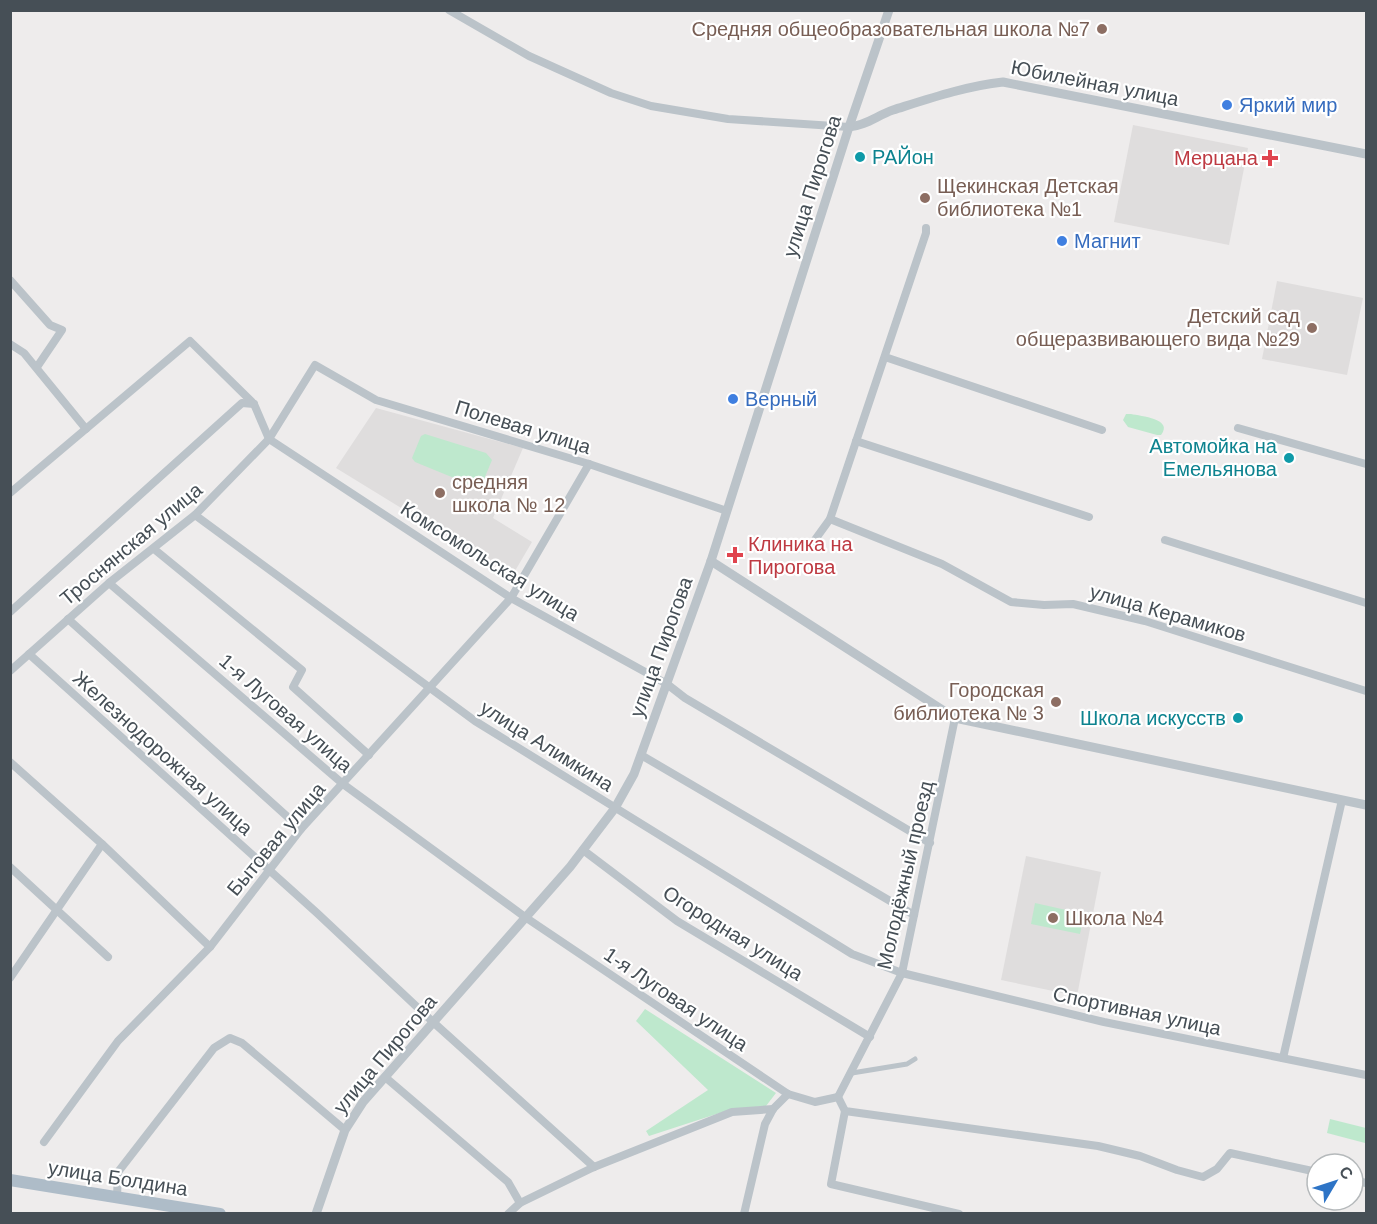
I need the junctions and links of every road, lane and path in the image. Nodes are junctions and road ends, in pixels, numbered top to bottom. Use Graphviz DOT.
graph roads {
  1 [pos="448,10"];
  2 [pos="889,10"];
  3 [pos="849,127"];
  4 [pos="1366,154"];
  5 [pos="926,228"];
  6 [pos="10,280"];
  7 [pos="10,344"];
  8 [pos="885,357"];
  9 [pos="315,365"];
  10 [pos="37,367"];
  11 [pos="254,404"];
  12 [pos="1238,428"];
  13 [pos="86,429"];
  14 [pos="1102,430"];
  15 [pos="269,439"];
  16 [pos="856,441"];
  17 [pos="589,464"];
  18 [pos="1366,464"];
  19 [pos="10,493"];
  20 [pos="727,511"];
  21 [pos="195,515"];
  22 [pos="1089,517"];
  23 [pos="830,519"];
  24 [pos="1165,540"];
  25 [pos="809,548"];
  26 [pos="154,549"];
  27 [pos="711,561"];
  28 [pos="109,584"];
  29 [pos="511,598"];
  30 [pos="1366,603"];
  31 [pos="10,612"];
  32 [pos="68,619"];
  33 [pos="29,654"];
  34 [pos="10,671"];
  35 [pos="667,684"];
  36 [pos="428,688"];
  37 [pos="1366,691"];
  38 [pos="955,718"];
  39 [pos="641,754"];
  40 [pos="369,755"];
  41 [pos="10,762"];
  42 [pos="343,784"];
  43 [pos="1342,800"];
  44 [pos="1366,805"];
  45 [pos="615,808"];
  46 [pos="301,829"];
  47 [pos="930,843"];
  48 [pos="102,844"];
  49 [pos="583,850"];
  50 [pos="10,867"];
  51 [pos="268,870"];
  52 [pos="57,910"];
  53 [pos="914,915"];
  54 [pos="525,917"];
  55 [pos="210,947"];
  56 [pos="108,957"];
  57 [pos="902,973"];
  58 [pos="11,975"];
  59 [pos="433,1022"];
  60 [pos="870,1037"];
  61 [pos="1283,1058"];
  62 [pos="915,1059"];
  63 [pos="852,1072"];
  64 [pos="1366,1075"];
  65 [pos="385,1077"];
  66 [pos="788,1094"];
  67 [pos="838,1097"];
  68 [pos="773,1109"];
  69 [pos="845,1111"];
  70 [pos="345,1130"];
  71 [pos="44,1142"];
  72 [pos="594,1167"];
  73 [pos="1305,1169"];
  74 [pos="10,1180"];
  75 [pos="117,1197"];
  76 [pos="520,1203"];
  77 [pos="220,1214"];
  78 [pos="316,1214"];
  79 [pos="508,1214"];
  80 [pos="744,1214"];
  81 [pos="959,1214"];
  1 -- 3 [label="street, Юбилейная улица"];
  2 -- 3 [label="street, улица Пирогова"];
  3 -- 4 [label="street, Юбилейная улица"];
  3 -- 20 [label="street, улица Пирогова"];
  5 -- 8 [label="street"];
  6 -- 10 [label="street"];
  7 -- 10 [label="street"];
  8 -- 14 [label="street"];
  8 -- 16 [label="street"];
  9 -- 15 [label="street, Троснянская улица"];
  9 -- 17 [label="street, Полевая улица"];
  10 -- 13 [label="street"];
  11 -- 13 [label="street"];
  11 -- 15 [label="street"];
  11 -- 31 [label="street"];
  12 -- 18 [label="street"];
  13 -- 19 [label="street"];
  15 -- 21 [label="street, Троснянская улица"];
  15 -- 29 [label="street, Комсомольская улица"];
  16 -- 22 [label="street"];
  16 -- 23 [label="street"];
  17 -- 20 [label="street, Полевая улица"];
  17 -- 29 [label="street, Бытовая улица"];
  20 -- 27 [label="street, улица Пирогова"];
  21 -- 26 [label="street, Троснянская улица"];
  21 -- 36 [label="street, улица Алимкина"];
  23 -- 25 [label="street"];
  23 -- 37 [label="street, улица Керамиков"];
  24 -- 30 [label="street"];
  26 -- 28 [label="street, Троснянская улица"];
  26 -- 40 [label="street"];
  27 -- 35 [label="street, улица Пирогова"];
  27 -- 38 [label="street"];
  28 -- 32 [label="street, Троснянская улица"];
  28 -- 42 [label="street, 1-я Луговая улица"];
  29 -- 35 [label="street, Комсомольская улица"];
  29 -- 36 [label="street, Бытовая улица"];
  32 -- 33 [label="street, Троснянская улица"];
  32 -- 46 [label="street"];
  33 -- 34 [label="street, Троснянская улица"];
  33 -- 51 [label="street, Железнодорожная улица"];
  35 -- 39 [label="street, улица Пирогова"];
  35 -- 47 [label="street, Комсомольская улица"];
  36 -- 40 [label="street, Бытовая улица"];
  36 -- 45 [label="street, улица Алимкина"];
  38 -- 43 [label="street"];
  38 -- 47 [label="street, Молодёжный проезд"];
  39 -- 45 [label="street, улица Пирогова"];
  39 -- 53 [label="street"];
  40 -- 42 [label="street, Бытовая улица"];
  41 -- 48 [label="street"];
  42 -- 46 [label="street, Бытовая улица"];
  42 -- 54 [label="street, 1-я Луговая улица"];
  43 -- 44 [label="street"];
  43 -- 61 [label="street"];
  45 -- 49 [label="street, улица Пирогова"];
  45 -- 57 [label="street, улица Алимкина"];
  46 -- 51 [label="street, Бытовая улица"];
  47 -- 53 [label="street, Молодёжный проезд"];
  48 -- 52 [label="street"];
  48 -- 55 [label="street"];
  49 -- 54 [label="street, улица Пирогова"];
  49 -- 60 [label="street, Огородная улица"];
  50 -- 52 [label="street"];
  51 -- 55 [label="street, Бытовая улица"];
  51 -- 59 [label="street, Железнодорожная улица"];
  52 -- 56 [label="street"];
  52 -- 58 [label="street"];
  53 -- 57 [label="street, Молодёжный проезд"];
  54 -- 59 [label="street, улица Пирогова"];
  54 -- 66 [label="street, 1-я Луговая улица"];
  55 -- 71 [label="street, Бытовая улица"];
  57 -- 60 [label="street, Молодёжный проезд"];
  57 -- 61 [label="street, Спортивная улица"];
  59 -- 65 [label="street, улица Пирогова"];
  59 -- 72 [label="street, Железнодорожная улица"];
  60 -- 63 [label="street, Молодёжный проезд"];
  61 -- 64 [label="street, Спортивная улица"];
  62 -- 63 [label="street"];
  63 -- 67 [label="street, Молодёжный проезд"];
  65 -- 70 [label="street, улица Пирогова"];
  65 -- 76 [label="street"];
  66 -- 67 [label="street, 1-я Луговая улица"];
  66 -- 68 [label="street"];
  67 -- 69 [label="street"];
  68 -- 72 [label="street"];
  68 -- 80 [label="street"];
  69 -- 73 [label="street"];
  69 -- 81 [label="street"];
  70 -- 75 [label="street"];
  70 -- 78 [label="street, улица Пирогова"];
  72 -- 76 [label="street"];
  74 -- 75 [label="main road, улица Болдина"];
  75 -- 77 [label="main road, улица Болдина"];
  76 -- 79 [label="street"];
}
